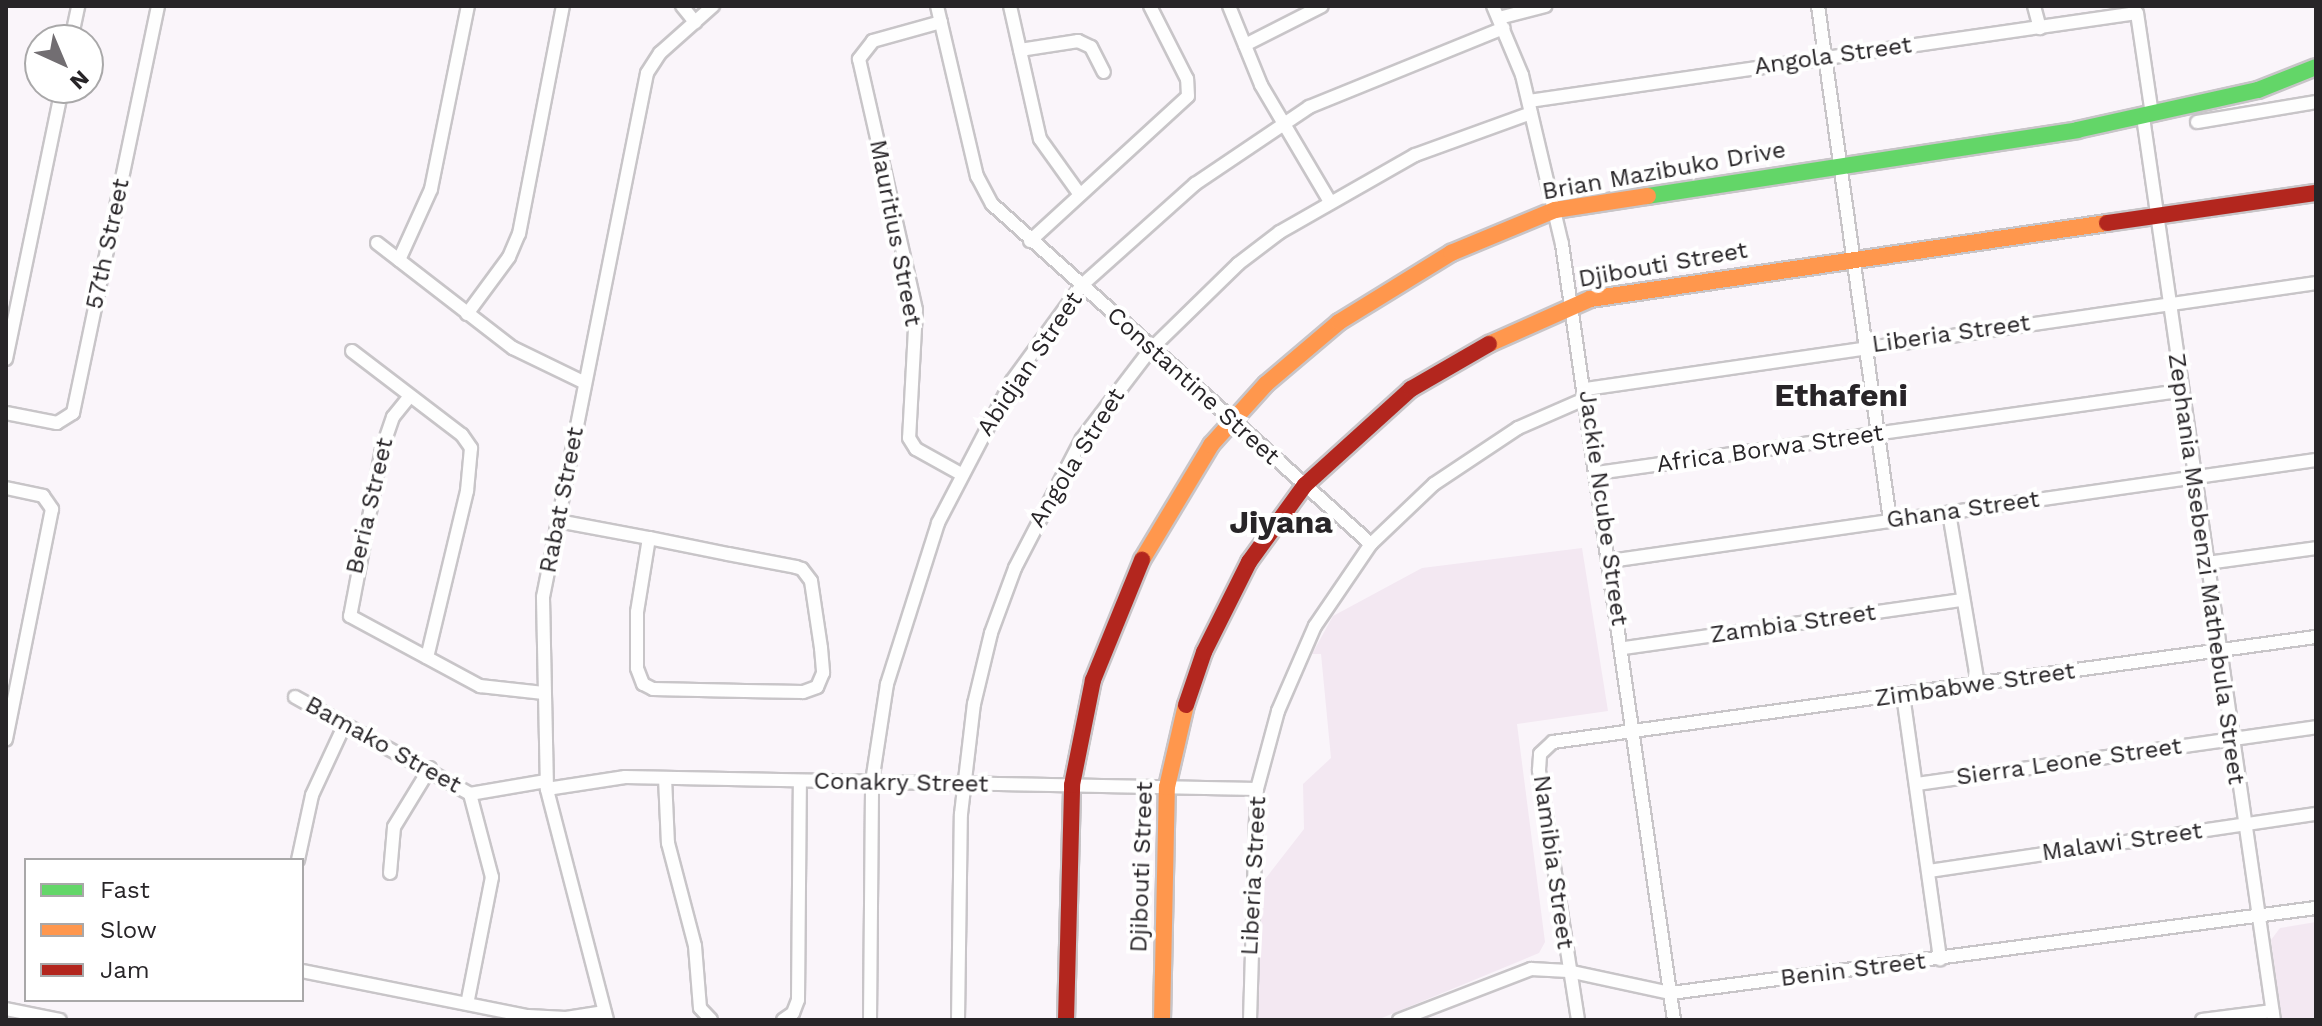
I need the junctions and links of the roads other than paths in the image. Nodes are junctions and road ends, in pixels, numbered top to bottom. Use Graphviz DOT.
graph roads {
  1 [pos="158,6"];
  2 [pos="468,6"];
  3 [pos="563,6"];
  4 [pos="682,6"];
  5 [pos="713,6"];
  6 [pos="1010,6"];
  7 [pos="1150,6"];
  8 [pos="1229,6"];
  9 [pos="1322,6"];
  10 [pos="1545,6"];
  11 [pos="1818,6"];
  12 [pos="2034,6"];
  13 [pos="941,7"];
  14 [pos="2137,9"];
  15 [pos="1498,17"];
  16 [pos="695,22"];
  17 [pos="941,22"];
  18 [pos="2040,28"];
  19 [pos="1245,45"];
  20 [pos="1020,50"];
  21 [pos="1826,58"];
  22 [pos="2316,67"];
  23 [pos="1104,72"];
  24 [pos="2316,102"];
  25 [pos="59,104"];
  26 [pos="1530,107"];
  27 [pos="2148,116"];
  28 [pos="1285,122"];
  29 [pos="2197,122"];
  30 [pos="1842,165"];
  31 [pos="1078,192"];
  32 [pos="2316,193"];
  33 [pos="1329,200"];
  34 [pos="1555,210"];
  35 [pos="2155,216"];
  36 [pos="1030,241"];
  37 [pos="377,243"];
  38 [pos="1854,259"];
  39 [pos="399,260"];
  40 [pos="2316,283"];
  41 [pos="1082,285"];
  42 [pos="1573,304"];
  43 [pos="2168,304"];
  44 [pos="467,314"];
  45 [pos="1867,346"];
  46 [pos="1150,350"];
  47 [pos="352,351"];
  48 [pos="6,359"];
  49 [pos="585,383"];
  50 [pos="2180,391"];
  51 [pos="1587,394"];
  52 [pos="410,396"];
  53 [pos="6,413"];
  54 [pos="1232,421"];
  55 [pos="1878,434"];
  56 [pos="2316,460"];
  57 [pos="1597,473"];
  58 [pos="961,474"];
  59 [pos="2193,478"];
  60 [pos="1305,485"];
  61 [pos="6,488"];
  62 [pos="1949,513"];
  63 [pos="1890,520"];
  64 [pos="558,521"];
  65 [pos="649,538"];
  66 [pos="1371,544"];
  67 [pos="2316,548"];
  68 [pos="1610,561"];
  69 [pos="2207,563"];
  70 [pos="1962,600"];
  71 [pos="2316,637"];
  72 [pos="1624,648"];
  73 [pos="2219,651"];
  74 [pos="427,657"];
  75 [pos="1978,684"];
  76 [pos="544,693"];
  77 [pos="1903,695"];
  78 [pos="295,697"];
  79 [pos="345,724"];
  80 [pos="2316,727"];
  81 [pos="1633,733"];
  82 [pos="6,739"];
  83 [pos="2231,739"];
  84 [pos="430,768"];
  85 [pos="665,778"];
  86 [pos="800,781"];
  87 [pos="872,782"];
  88 [pos="964,783"];
  89 [pos="1917,784"];
  90 [pos="546,785"];
  91 [pos="1072,785"];
  92 [pos="1167,787"];
  93 [pos="1257,789"];
  94 [pos="470,794"];
  95 [pos="2316,814"];
  96 [pos="2243,825"];
  97 [pos="298,858"];
  98 [pos="1929,871"];
  99 [pos="390,873"];
  100 [pos="2316,908"];
  101 [pos="2257,917"];
  102 [pos="1940,959"];
  103 [pos="304,971"];
  104 [pos="1568,971"];
  105 [pos="1671,993"];
  106 [pos="467,1004"];
  107 [pos="6,1009"];
  108 [pos="2273,1015"];
  109 [pos="606,1016"];
  110 [pos="60,1020"];
  111 [pos="711,1020"];
  112 [pos="783,1020"];
  113 [pos="870,1020"];
  114 [pos="958,1020"];
  115 [pos="1066,1020"];
  116 [pos="1162,1020"];
  117 [pos="1250,1020"];
  118 [pos="1399,1020"];
  119 [pos="1578,1020"];
  120 [pos="1674,1020"];
  121 [pos="2202,1020"];
  1 -- 53 [label="street, 57th Street"];
  2 -- 39 [label="street"];
  3 -- 44 [label="street"];
  4 -- 16 [label="street"];
  5 -- 16 [label="street, Rabat Street"];
  6 -- 20 [label="street"];
  7 -- 31 [label="street"];
  8 -- 19 [label="street"];
  9 -- 19 [label="street"];
  10 -- 15 [label="street, Abidjan Street"];
  11 -- 21 [label="street"];
  12 -- 18 [label="street"];
  13 -- 17 [label="street, Constantine Street"];
  14 -- 18 [label="street, Angola Street"];
  14 -- 27 [label="street, Angola Street"];
  15 -- 26 [label="street, Jackie Ncube Street"];
  15 -- 28 [label="street, Abidjan Street"];
  16 -- 49 [label="street, Rabat Street"];
  17 -- 36 [label="street, Constantine Street"];
  17 -- 58 [label="street, Mauritius Street"];
  18 -- 21 [label="street, Angola Street"];
  19 -- 28 [label="street"];
  20 -- 23 [label="street"];
  20 -- 31 [label="street"];
  21 -- 26 [label="street, Angola Street"];
  21 -- 30 [label="street"];
  22 -- 27 [label="street, Brian Mazibuko Drive"];
  24 -- 29 [label="street"];
  25 -- 48 [label="street"];
  26 -- 33 [label="street, Angola Street"];
  26 -- 34 [label="street, Jackie Ncube Street"];
  27 -- 30 [label="street, Brian Mazibuko Drive"];
  27 -- 35 [label="street, Zephania Msebenzi Mathebula Street"];
  28 -- 33 [label="street"];
  28 -- 41 [label="street, Abidjan Street"];
  30 -- 34 [label="street, Brian Mazibuko Drive"];
  30 -- 38 [label="street"];
  31 -- 36 [label="street"];
  32 -- 35 [label="street, Djibouti Street"];
  33 -- 46 [label="street, Angola Street"];
  34 -- 42 [label="street, Jackie Ncube Street"];
  34 -- 54 [label="street, Brian Mazibuko Drive"];
  35 -- 38 [label="street, Djibouti Street"];
  35 -- 43 [label="street, Zephania Msebenzi Mathebula Street"];
  36 -- 41 [label="street, Constantine Street"];
  37 -- 39 [label="street"];
  38 -- 42 [label="street, Djibouti Street"];
  38 -- 45 [label="street"];
  39 -- 44 [label="street"];
  40 -- 43 [label="street, Liberia Street"];
  41 -- 46 [label="street, Constantine Street"];
  41 -- 58 [label="street, Abidjan Street"];
  42 -- 51 [label="street, Jackie Ncube Street"];
  42 -- 60 [label="street, Djibouti Street"];
  43 -- 45 [label="street, Liberia Street"];
  43 -- 50 [label="street, Zephania Msebenzi Mathebula Street"];
  44 -- 49 [label="street"];
  45 -- 51 [label="street, Liberia Street"];
  45 -- 55 [label="street"];
  46 -- 54 [label="street, Constantine Street"];
  46 -- 88 [label="street, Angola Street"];
  47 -- 52 [label="street"];
  49 -- 64 [label="street, Rabat Street"];
  50 -- 55 [label="street, Africa Borwa Street"];
  50 -- 59 [label="street, Zephania Msebenzi Mathebula Street"];
  51 -- 57 [label="street, Jackie Ncube Street"];
  51 -- 66 [label="street, Liberia Street"];
  52 -- 74 [label="street"];
  52 -- 74 [label="street, Beria Street"];
  54 -- 60 [label="street, Constantine Street"];
  54 -- 91 [label="street, Brian Mazibuko Drive"];
  55 -- 57 [label="street, Africa Borwa Street"];
  55 -- 63 [label="street"];
  56 -- 59 [label="street, Ghana Street"];
  57 -- 68 [label="street, Jackie Ncube Street"];
  58 -- 87 [label="street, Abidjan Street"];
  59 -- 62 [label="street, Ghana Street"];
  59 -- 69 [label="street, Zephania Msebenzi Mathebula Street"];
  60 -- 66 [label="street, Constantine Street"];
  60 -- 92 [label="street, Djibouti Street"];
  61 -- 82 [label="street"];
  62 -- 63 [label="street, Ghana Street"];
  62 -- 70 [label="street"];
  63 -- 68 [label="street, Ghana Street"];
  64 -- 65 [label="street"];
  64 -- 76 [label="street, Rabat Street"];
  65 -- 65 [label="street"];
  66 -- 93 [label="street, Liberia Street"];
  67 -- 69 [label="street"];
  68 -- 72 [label="street, Jackie Ncube Street"];
  69 -- 73 [label="street, Zephania Msebenzi Mathebula Street"];
  70 -- 72 [label="street, Zambia Street"];
  70 -- 75 [label="street"];
  71 -- 73 [label="street, Zimbabwe Street"];
  72 -- 81 [label="street, Jackie Ncube Street"];
  73 -- 75 [label="street, Zimbabwe Street"];
  73 -- 83 [label="street, Zephania Msebenzi Mathebula Street"];
  74 -- 76 [label="street"];
  75 -- 77 [label="street, Zimbabwe Street"];
  76 -- 90 [label="street, Rabat Street"];
  77 -- 81 [label="street, Zimbabwe Street"];
  77 -- 89 [label="street"];
  78 -- 79 [label="street, Bamako Street"];
  79 -- 84 [label="street, Bamako Street"];
  79 -- 97 [label="street"];
  80 -- 83 [label="street, Sierra Leone Street"];
  81 -- 104 [label="street, Namibia Street"];
  81 -- 105 [label="street, Jackie Ncube Street"];
  83 -- 89 [label="street, Sierra Leone Street"];
  83 -- 96 [label="street, Zephania Msebenzi Mathebula Street"];
  84 -- 94 [label="street, Bamako Street"];
  84 -- 99 [label="street"];
  85 -- 86 [label="street, Conakry Street"];
  85 -- 90 [label="street, Conakry Street"];
  85 -- 111 [label="street"];
  86 -- 87 [label="street, Conakry Street"];
  86 -- 112 [label="street"];
  87 -- 88 [label="street, Conakry Street"];
  87 -- 113 [label="street, Abidjan Street"];
  88 -- 91 [label="street, Conakry Street"];
  88 -- 114 [label="street, Angola Street"];
  89 -- 98 [label="street"];
  90 -- 94 [label="street, Bamako Street"];
  90 -- 109 [label="street, Rabat Street"];
  91 -- 92 [label="street, Conakry Street"];
  91 -- 115 [label="street, Brian Mazibuko Drive"];
  92 -- 93 [label="street, Conakry Street"];
  92 -- 116 [label="street, Djibouti Street"];
  93 -- 117 [label="street, Liberia Street"];
  94 -- 106 [label="street, Bamako Street"];
  95 -- 96 [label="street, Malawi Street"];
  96 -- 98 [label="street, Malawi Street"];
  96 -- 101 [label="street, Zephania Msebenzi Mathebula Street"];
  98 -- 102 [label="street"];
  100 -- 101 [label="street, Benin Street"];
  101 -- 102 [label="street, Benin Street"];
  101 -- 108 [label="street, Zephania Msebenzi Mathebula Street"];
  102 -- 105 [label="street, Benin Street"];
  103 -- 106 [label="street"];
  104 -- 105 [label="street, Benin Street"];
  104 -- 118 [label="street, Benin Street"];
  104 -- 119 [label="street, Namibia Street"];
  105 -- 120 [label="street, Jackie Ncube Street"];
  106 -- 109 [label="street"];
  107 -- 110 [label="street"];
  108 -- 121 [label="street"];
}
